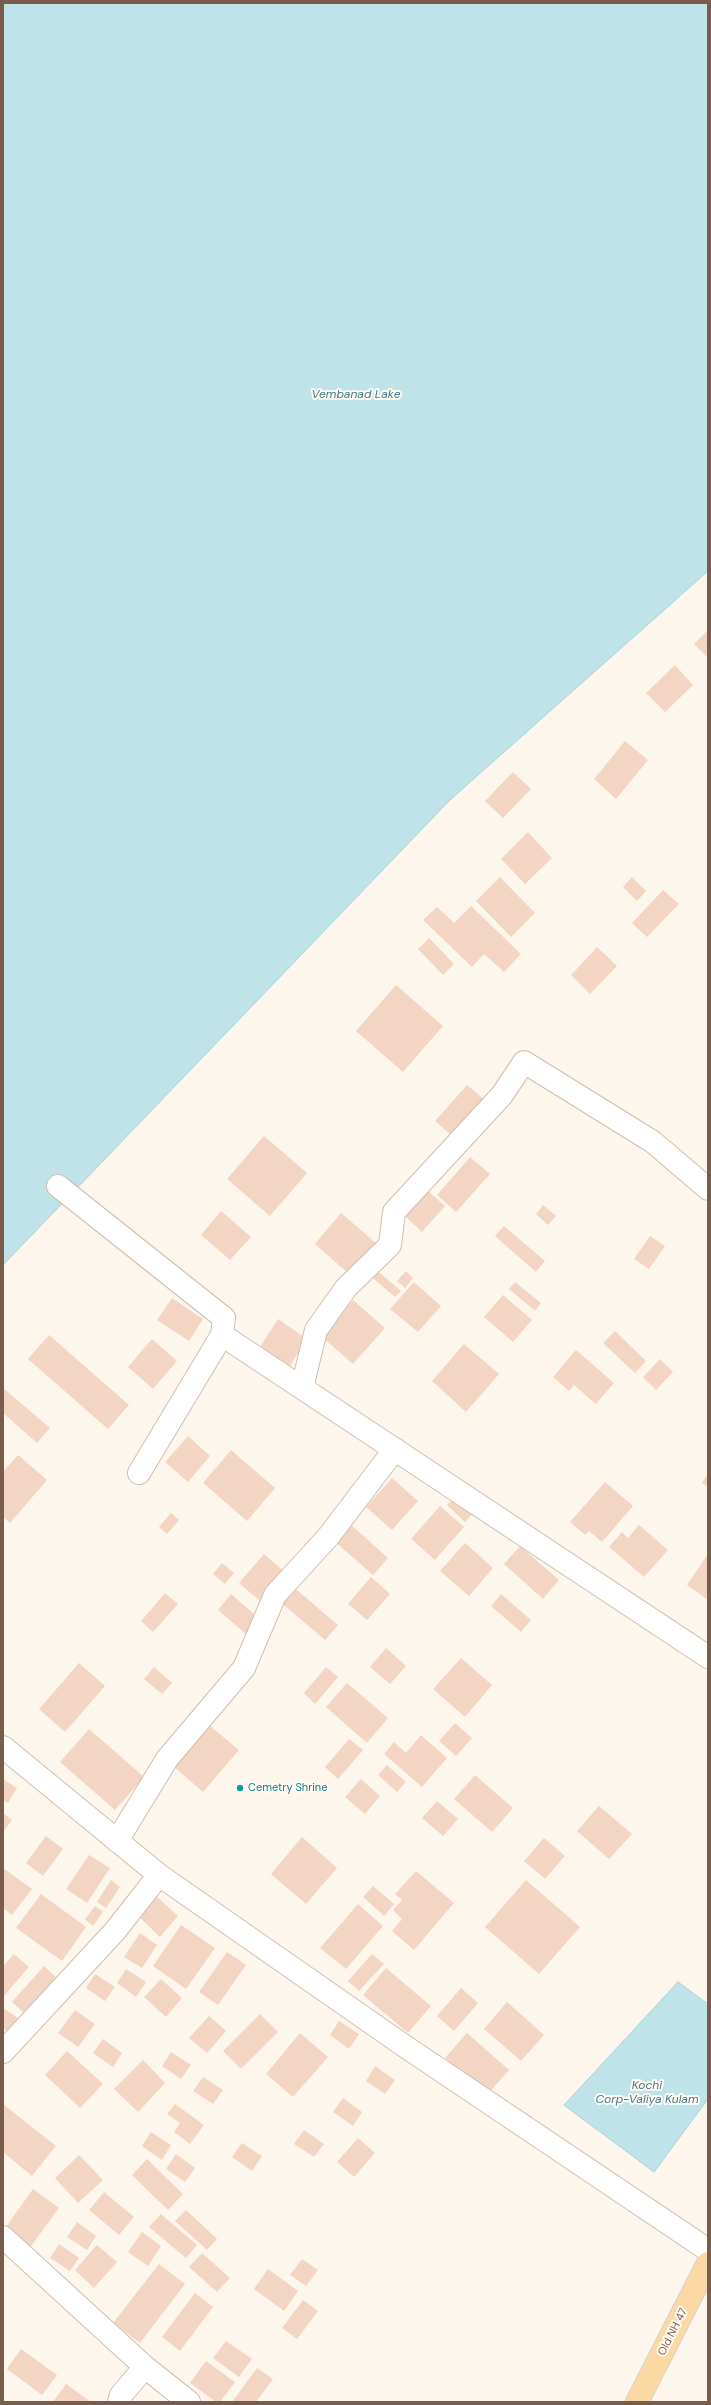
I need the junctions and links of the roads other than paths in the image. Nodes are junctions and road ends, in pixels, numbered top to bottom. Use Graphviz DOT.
graph roads {
  1 [pos="58,1186"];
  2 [pos="708,1189"];
  3 [pos="222,1336"];
  4 [pos="302,1388"];
  5 [pos="395,1449"];
  6 [pos="139,1473"];
  7 [pos="708,1657"];
  8 [pos="3,1747"];
  9 [pos="117,1841"];
  10 [pos="159,1875"];
  11 [pos="3,2052"];
  12 [pos="3,2237"];
  13 [pos="708,2250"];
  14 [pos="708,2263"];
  15 [pos="145,2366"];
  16 [pos="119,2402"];
  17 [pos="189,2402"];
  18 [pos="637,2402"];
  1 -- 3 [label="street"];
  2 -- 4 [label="street"];
  3 -- 4 [label="street"];
  3 -- 6 [label="street"];
  4 -- 5 [label="street"];
  5 -- 7 [label="street"];
  5 -- 9 [label="street"];
  8 -- 9 [label="street"];
  9 -- 10 [label="street"];
  10 -- 11 [label="street"];
  10 -- 13 [label="street"];
  12 -- 15 [label="street"];
  14 -- 18 [label="main road, Old NH 47"];
  15 -- 16 [label="street"];
  15 -- 17 [label="street"];
}
